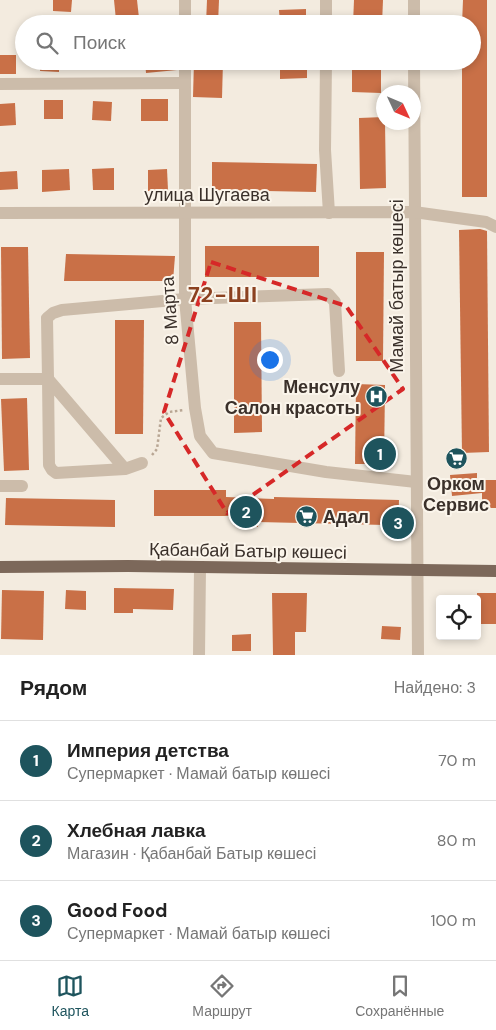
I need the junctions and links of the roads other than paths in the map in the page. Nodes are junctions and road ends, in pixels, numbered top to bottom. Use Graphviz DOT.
graph roads {
  1 [pos="185,0"];
  2 [pos="326,0"];
  3 [pos="414,0"];
  4 [pos="185,15"];
  5 [pos="326,15"];
  6 [pos="414,15"];
  7 [pos="185,70"];
  8 [pos="326,70"];
  9 [pos="414,70"];
  10 [pos="185,83"];
  11 [pos="0,84"];
  12 [pos="185,212"];
  13 [pos="414,212"];
  14 [pos="0,213"];
  15 [pos="329,213"];
  16 [pos="496,227"];
  17 [pos="184,299"];
  18 [pos="339,371"];
  19 [pos="0,379"];
  20 [pos="48,379"];
  21 [pos="142,464"];
  22 [pos="125,469"];
  23 [pos="416,482"];
  24 [pos="0,486"];
  25 [pos="22,486"];
  26 [pos="0,567"];
  27 [pos="200,568"];
  28 [pos="417,571"];
  29 [pos="496,571"];
  30 [pos="199,655"];
  31 [pos="418,655"];
  1 -- 4 [label="street"];
  2 -- 5 [label="street"];
  3 -- 6 [label="street"];
  7 -- 10 [label="street, 8 Марта"];
  8 -- 15 [label="street"];
  9 -- 13 [label="street, Мамай батыр көшесі"];
  10 -- 11 [label="street"];
  10 -- 12 [label="street, 8 Марта"];
  12 -- 14 [label="street, улица Шугаева"];
  12 -- 15 [label="street, улица Шугаева"];
  12 -- 17 [label="street, 8 Марта"];
  13 -- 15 [label="street, улица Шугаева"];
  13 -- 16 [label="street, улица Шугаева"];
  13 -- 23 [label="street, Мамай батыр көшесі"];
  17 -- 18 [label="street"];
  17 -- 20 [label="street"];
  17 -- 23 [label="street, 8 Марта"];
  19 -- 20 [label="street"];
  20 -- 22 [label="street"];
  20 -- 22 [label="street"];
  21 -- 22 [label="street"];
  23 -- 28 [label="street, Мамай батыр көшесі"];
  24 -- 25 [label="street"];
  26 -- 27 [label="main road, Қабанбай Батыр көшесі"];
  27 -- 28 [label="main road, Қабанбай Батыр көшесі"];
  27 -- 30 [label="street"];
  28 -- 29 [label="main road, Қабанбай Батыр көшесі"];
  28 -- 31 [label="street, Мамай батыр көшесі"];
}
